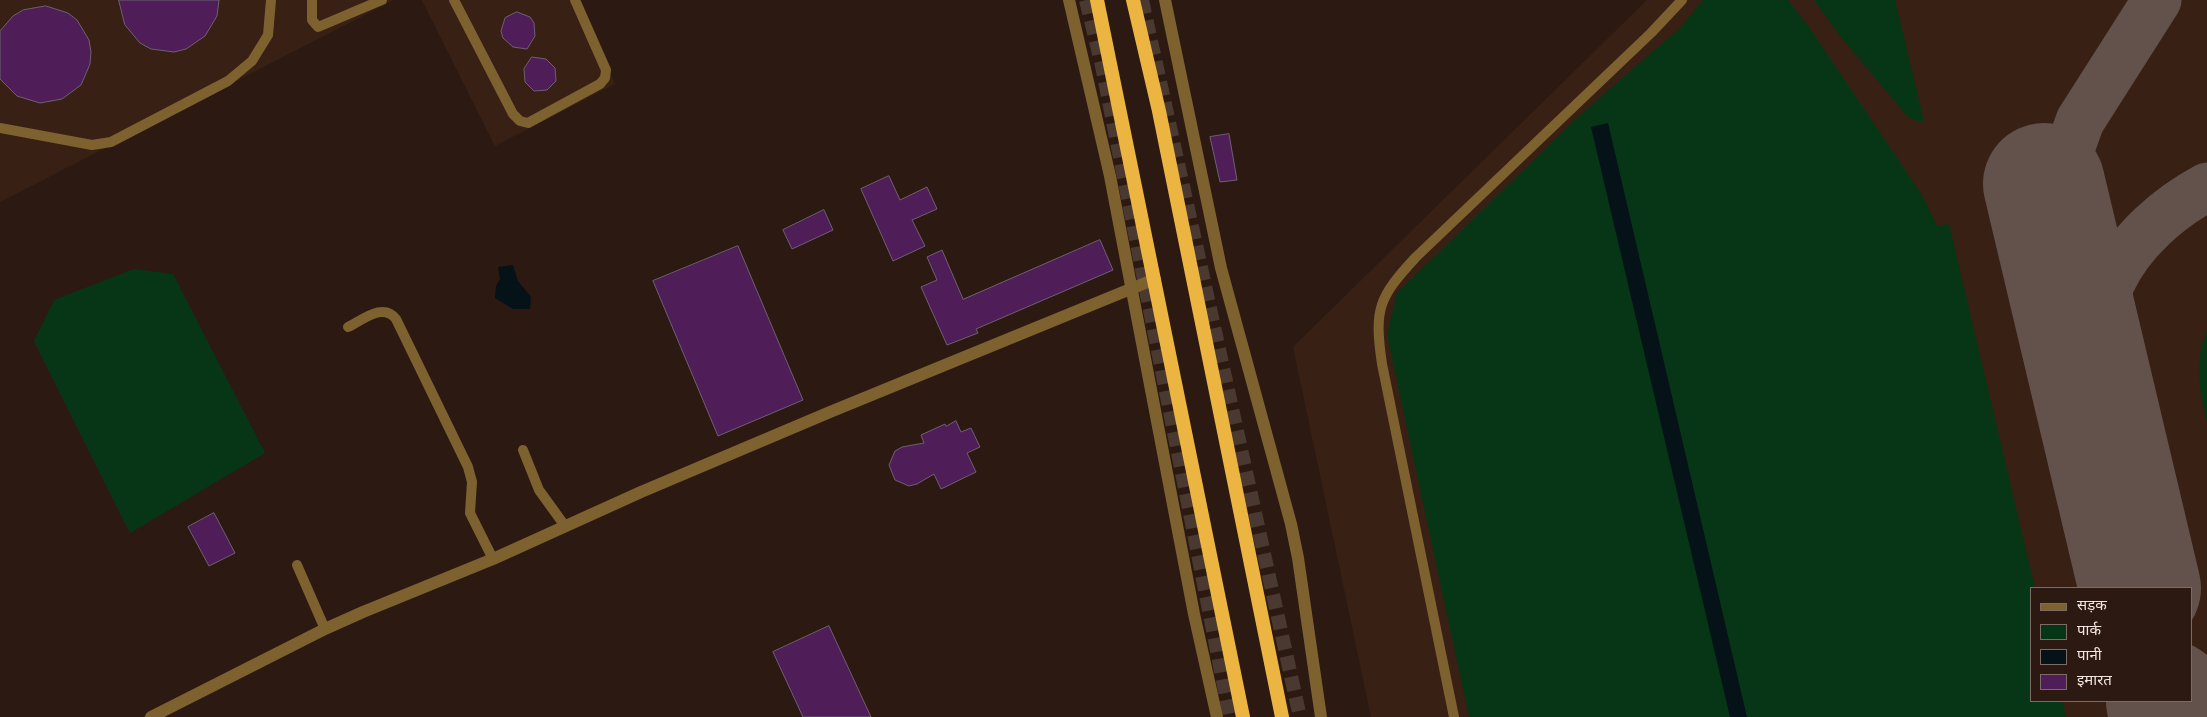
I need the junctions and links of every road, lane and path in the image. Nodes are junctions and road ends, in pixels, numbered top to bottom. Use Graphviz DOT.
graph roads {
  1 [pos="271,0"];
  2 [pos="312,0"];
  3 [pos="382,0"];
  4 [pos="454,0"];
  5 [pos="576,0"];
  6 [pos="1069,0"];
  7 [pos="1097,0"];
  8 [pos="1133,0"];
  9 [pos="1165,0"];
  10 [pos="1682,0"];
  11 [pos="0,128"];
  12 [pos="1155,279"];
  13 [pos="1132,287"];
  14 [pos="348,327"];
  15 [pos="523,450"];
  16 [pos="565,526"];
  17 [pos="493,559"];
  18 [pos="297,565"];
  19 [pos="325,628"];
  20 [pos="151,717"];
  21 [pos="1217,717"];
  22 [pos="1243,717"];
  23 [pos="1282,717"];
  24 [pos="1321,717"];
  25 [pos="1454,717"];
  1 -- 11 [label="lane"];
  2 -- 3 [label="lane"];
  4 -- 5 [label="lane"];
  6 -- 13 [label="street"];
  7 -- 12 [label="highway"];
  8 -- 23 [label="highway"];
  9 -- 24 [label="street"];
  10 -- 25 [label="lane"];
  12 -- 13 [label="street"];
  12 -- 22 [label="highway"];
  13 -- 16 [label="street"];
  13 -- 21 [label="street"];
  14 -- 17 [label="lane"];
  15 -- 16 [label="lane"];
  16 -- 17 [label="street"];
  17 -- 19 [label="street"];
  18 -- 19 [label="lane"];
  19 -- 20 [label="street"];
}
